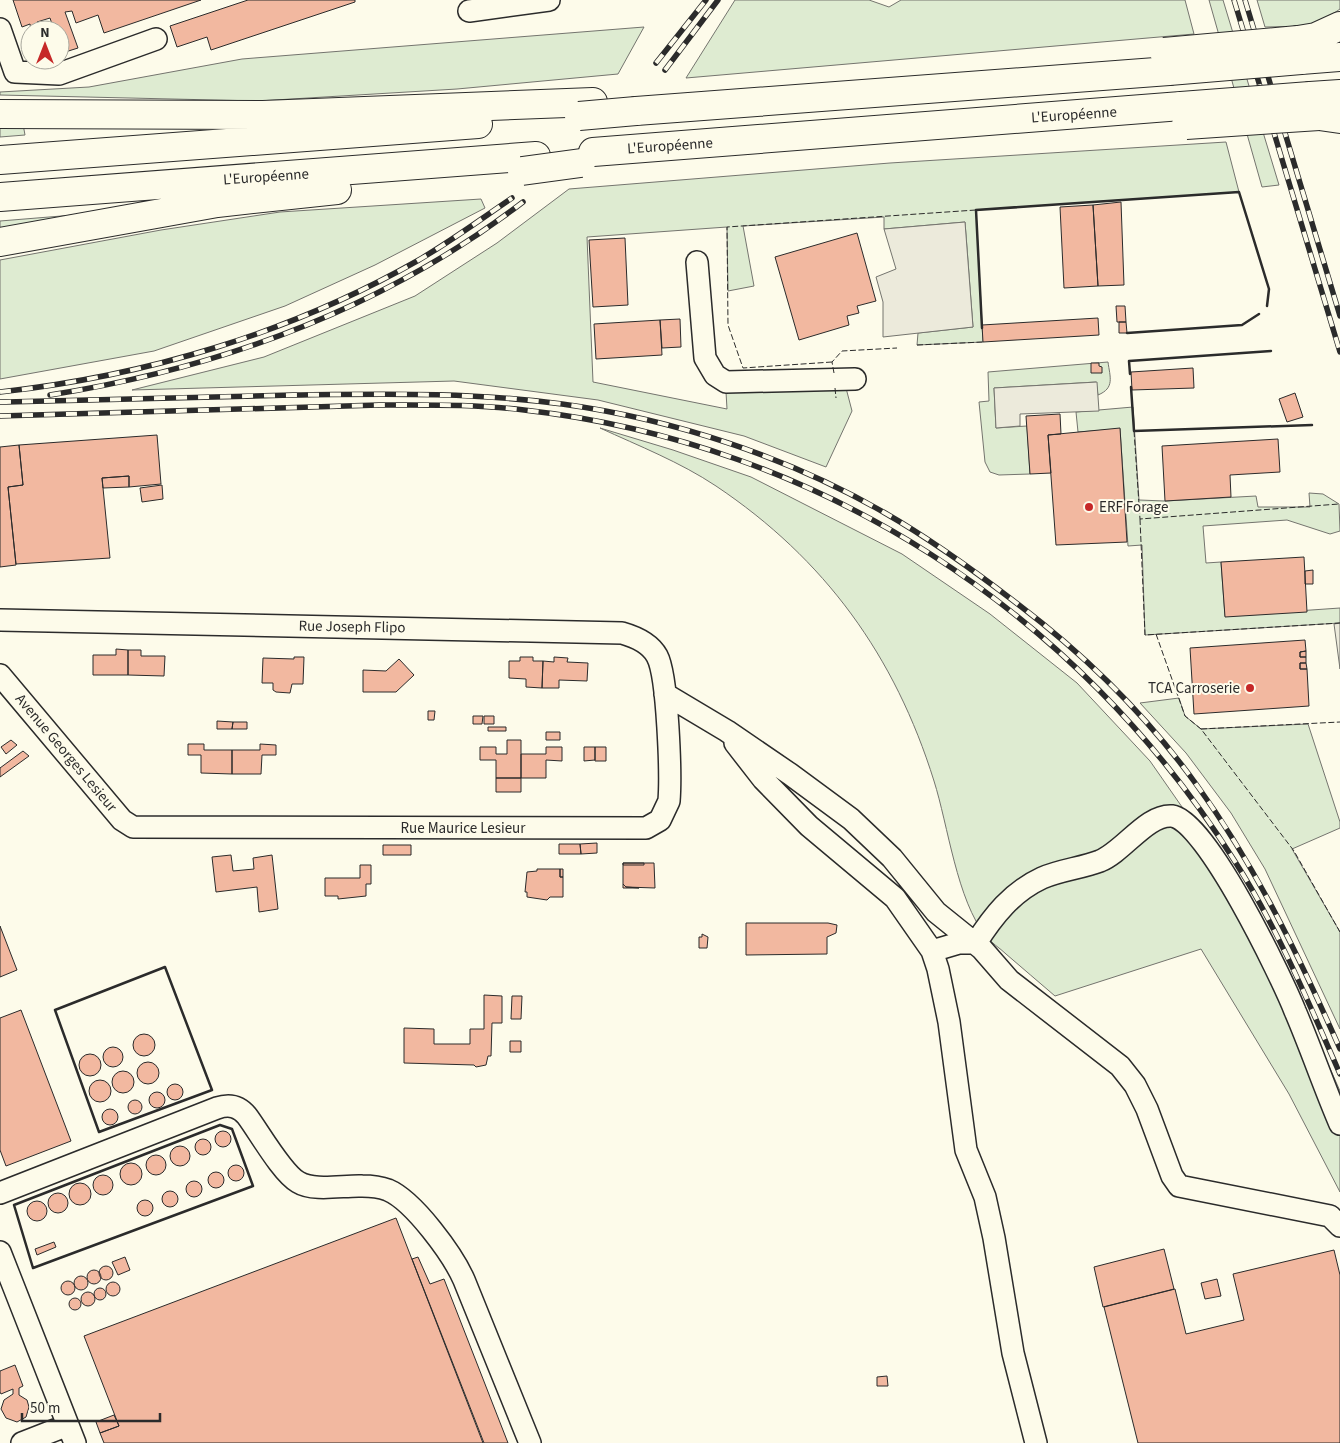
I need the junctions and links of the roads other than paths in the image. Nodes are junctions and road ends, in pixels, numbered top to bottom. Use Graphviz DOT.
graph roads {
  1 [pos="549,0"];
  2 [pos="470,12"];
  3 [pos="1340,26"];
  4 [pos="0,29"];
  5 [pos="156,39"];
  6 [pos="1300,50"];
  7 [pos="1340,57"];
  8 [pos="1340,94"];
  9 [pos="586,109"];
  10 [pos="1323,110"];
  11 [pos="0,114"];
  12 [pos="0,160"];
  13 [pos="529,164"];
  14 [pos="0,197"];
  15 [pos="0,242"];
  16 [pos="698,262"];
  17 [pos="855,379"];
  18 [pos="0,620"];
  19 [pos="0,675"];
  20 [pos="665,694"];
  21 [pos="727,731"];
  22 [pos="136,827"];
  23 [pos="976,943"];
  24 [pos="932,951"];
  25 [pos="1340,1124"];
  26 [pos="0,1194"];
  27 [pos="1340,1226"];
  28 [pos="0,1252"];
  29 [pos="72,1434"];
  30 [pos="22,1443"];
  31 [pos="530,1443"];
  32 [pos="1036,1443"];
  1 -- 2 [label="street"];
  3 -- 6 [label="highway"];
  4 -- 5 [label="street"];
  6 -- 7 [label="highway"];
  6 -- 9 [label="highway, bridge"];
  8 -- 10 [label="highway, L'Européenne"];
  9 -- 11 [label="highway"];
  9 -- 12 [label="highway"];
  10 -- 13 [label="highway, L'Européenne, bridge"];
  13 -- 14 [label="highway, L'Européenne"];
  13 -- 15 [label="highway"];
  16 -- 17 [label="street"];
  18 -- 20 [label="street, Rue Joseph Flipo"];
  19 -- 22 [label="street, Avenue Georges Lesieur"];
  20 -- 21 [label="street"];
  20 -- 22 [label="street, Rue Maurice Lesieur"];
  21 -- 23 [label="street"];
  21 -- 24 [label="street"];
  23 -- 24 [label="street"];
  23 -- 25 [label="street"];
  23 -- 27 [label="street"];
  24 -- 32 [label="street"];
  26 -- 31 [label="street"];
  28 -- 29 [label="street"];
  29 -- 30 [label="street"];
}
